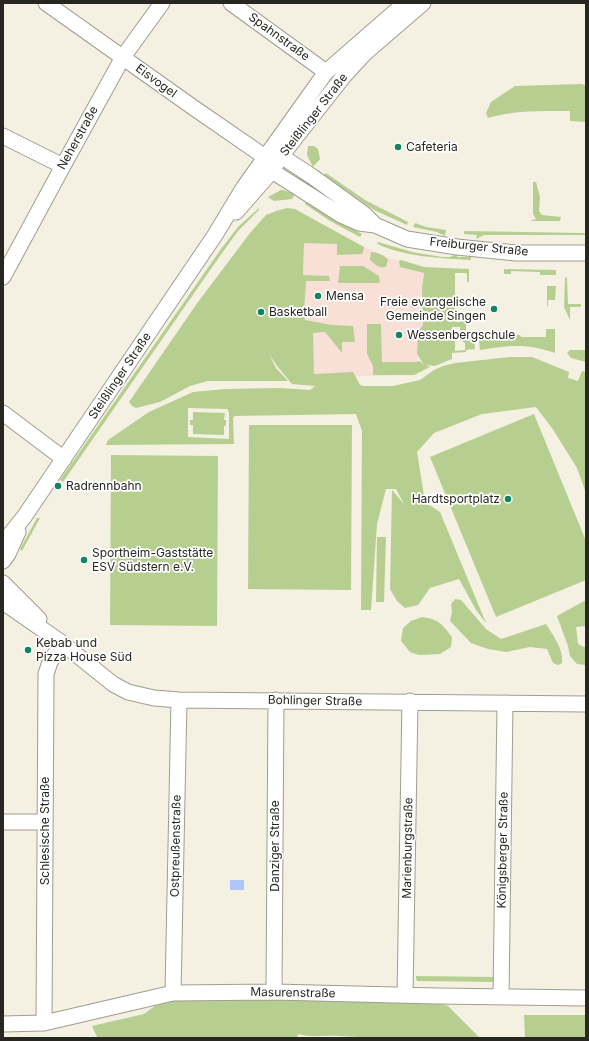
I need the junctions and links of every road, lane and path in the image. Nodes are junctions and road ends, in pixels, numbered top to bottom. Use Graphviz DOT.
graph roads {
  1 [pos="46,3"];
  2 [pos="162,3"];
  3 [pos="231,3"];
  4 [pos="405,3"];
  5 [pos="423,3"];
  6 [pos="123,57"];
  7 [pos="326,72"];
  8 [pos="3,136"];
  9 [pos="281,156"];
  10 [pos="265,157"];
  11 [pos="62,166"];
  12 [pos="272,171"];
  13 [pos="375,224"];
  14 [pos="215,235"];
  15 [pos="586,253"];
  16 [pos="4,272"];
  17 [pos="3,413"];
  18 [pos="64,458"];
  19 [pos="24,517"];
  20 [pos="3,543"];
  21 [pos="3,561"];
  22 [pos="3,583"];
  23 [pos="3,602"];
  24 [pos="62,643"];
  25 [pos="179,700"];
  26 [pos="276,700"];
  27 [pos="410,702"];
  28 [pos="505,703"];
  29 [pos="586,704"];
  30 [pos="3,822"];
  31 [pos="45,822"];
  32 [pos="274,992"];
  33 [pos="173,993"];
  34 [pos="405,995"];
  35 [pos="501,997"];
  36 [pos="586,998"];
  37 [pos="44,1023"];
  38 [pos="3,1024"];
  1 -- 6 [label="street, Eisvogel"];
  2 -- 6 [label="street, Neherstraße"];
  3 -- 7 [label="street, Spahnstraße"];
  4 -- 7 [label="street, Steißlinger Straße"];
  5 -- 9 [label="street, Steißlinger Straße"];
  6 -- 10 [label="street, Eisvogel"];
  6 -- 11 [label="street, Neherstraße"];
  7 -- 10 [label="street, Steißlinger Straße"];
  8 -- 11 [label="street"];
  9 -- 10 [label="street"];
  9 -- 12 [label="street, Steißlinger Straße"];
  9 -- 13 [label="street, Freiburger Straße"];
  10 -- 12 [label="street"];
  10 -- 14 [label="street, Steißlinger Straße"];
  11 -- 16 [label="street, Neherstraße"];
  12 -- 13 [label="street, Freiburger Straße"];
  12 -- 14 [label="street, Steißlinger Straße"];
  13 -- 15 [label="street, Freiburger Straße"];
  14 -- 18 [label="street, Steißlinger Straße"];
  17 -- 18 [label="street"];
  18 -- 19 [label="street, Steißlinger Straße"];
  19 -- 20 [label="street, Steißlinger Straße"];
  19 -- 21 [label="street, Steißlinger Straße"];
  22 -- 24 [label="street, Bohlinger Straße"];
  23 -- 24 [label="street, Bohlinger Straße"];
  24 -- 25 [label="street, Bohlinger Straße"];
  24 -- 31 [label="street, Schlesische Straße"];
  25 -- 26 [label="street, Bohlinger Straße"];
  25 -- 33 [label="street, Ostpreußenstraße"];
  26 -- 27 [label="street, Bohlinger Straße"];
  26 -- 32 [label="street, Danziger Straße"];
  27 -- 28 [label="street, Bohlinger Straße"];
  27 -- 34 [label="street, Marienburgstraße"];
  28 -- 29 [label="street, Bohlinger Straße"];
  28 -- 35 [label="street, Königsberger Straße"];
  30 -- 31 [label="street"];
  31 -- 37 [label="street, Schlesische Straße"];
  32 -- 33 [label="street, Masurenstraße"];
  32 -- 34 [label="street, Masurenstraße"];
  33 -- 37 [label="street, Masurenstraße"];
  34 -- 35 [label="street, Masurenstraße"];
  35 -- 36 [label="street, Masurenstraße"];
  37 -- 38 [label="street, Masurenstraße"];
}
